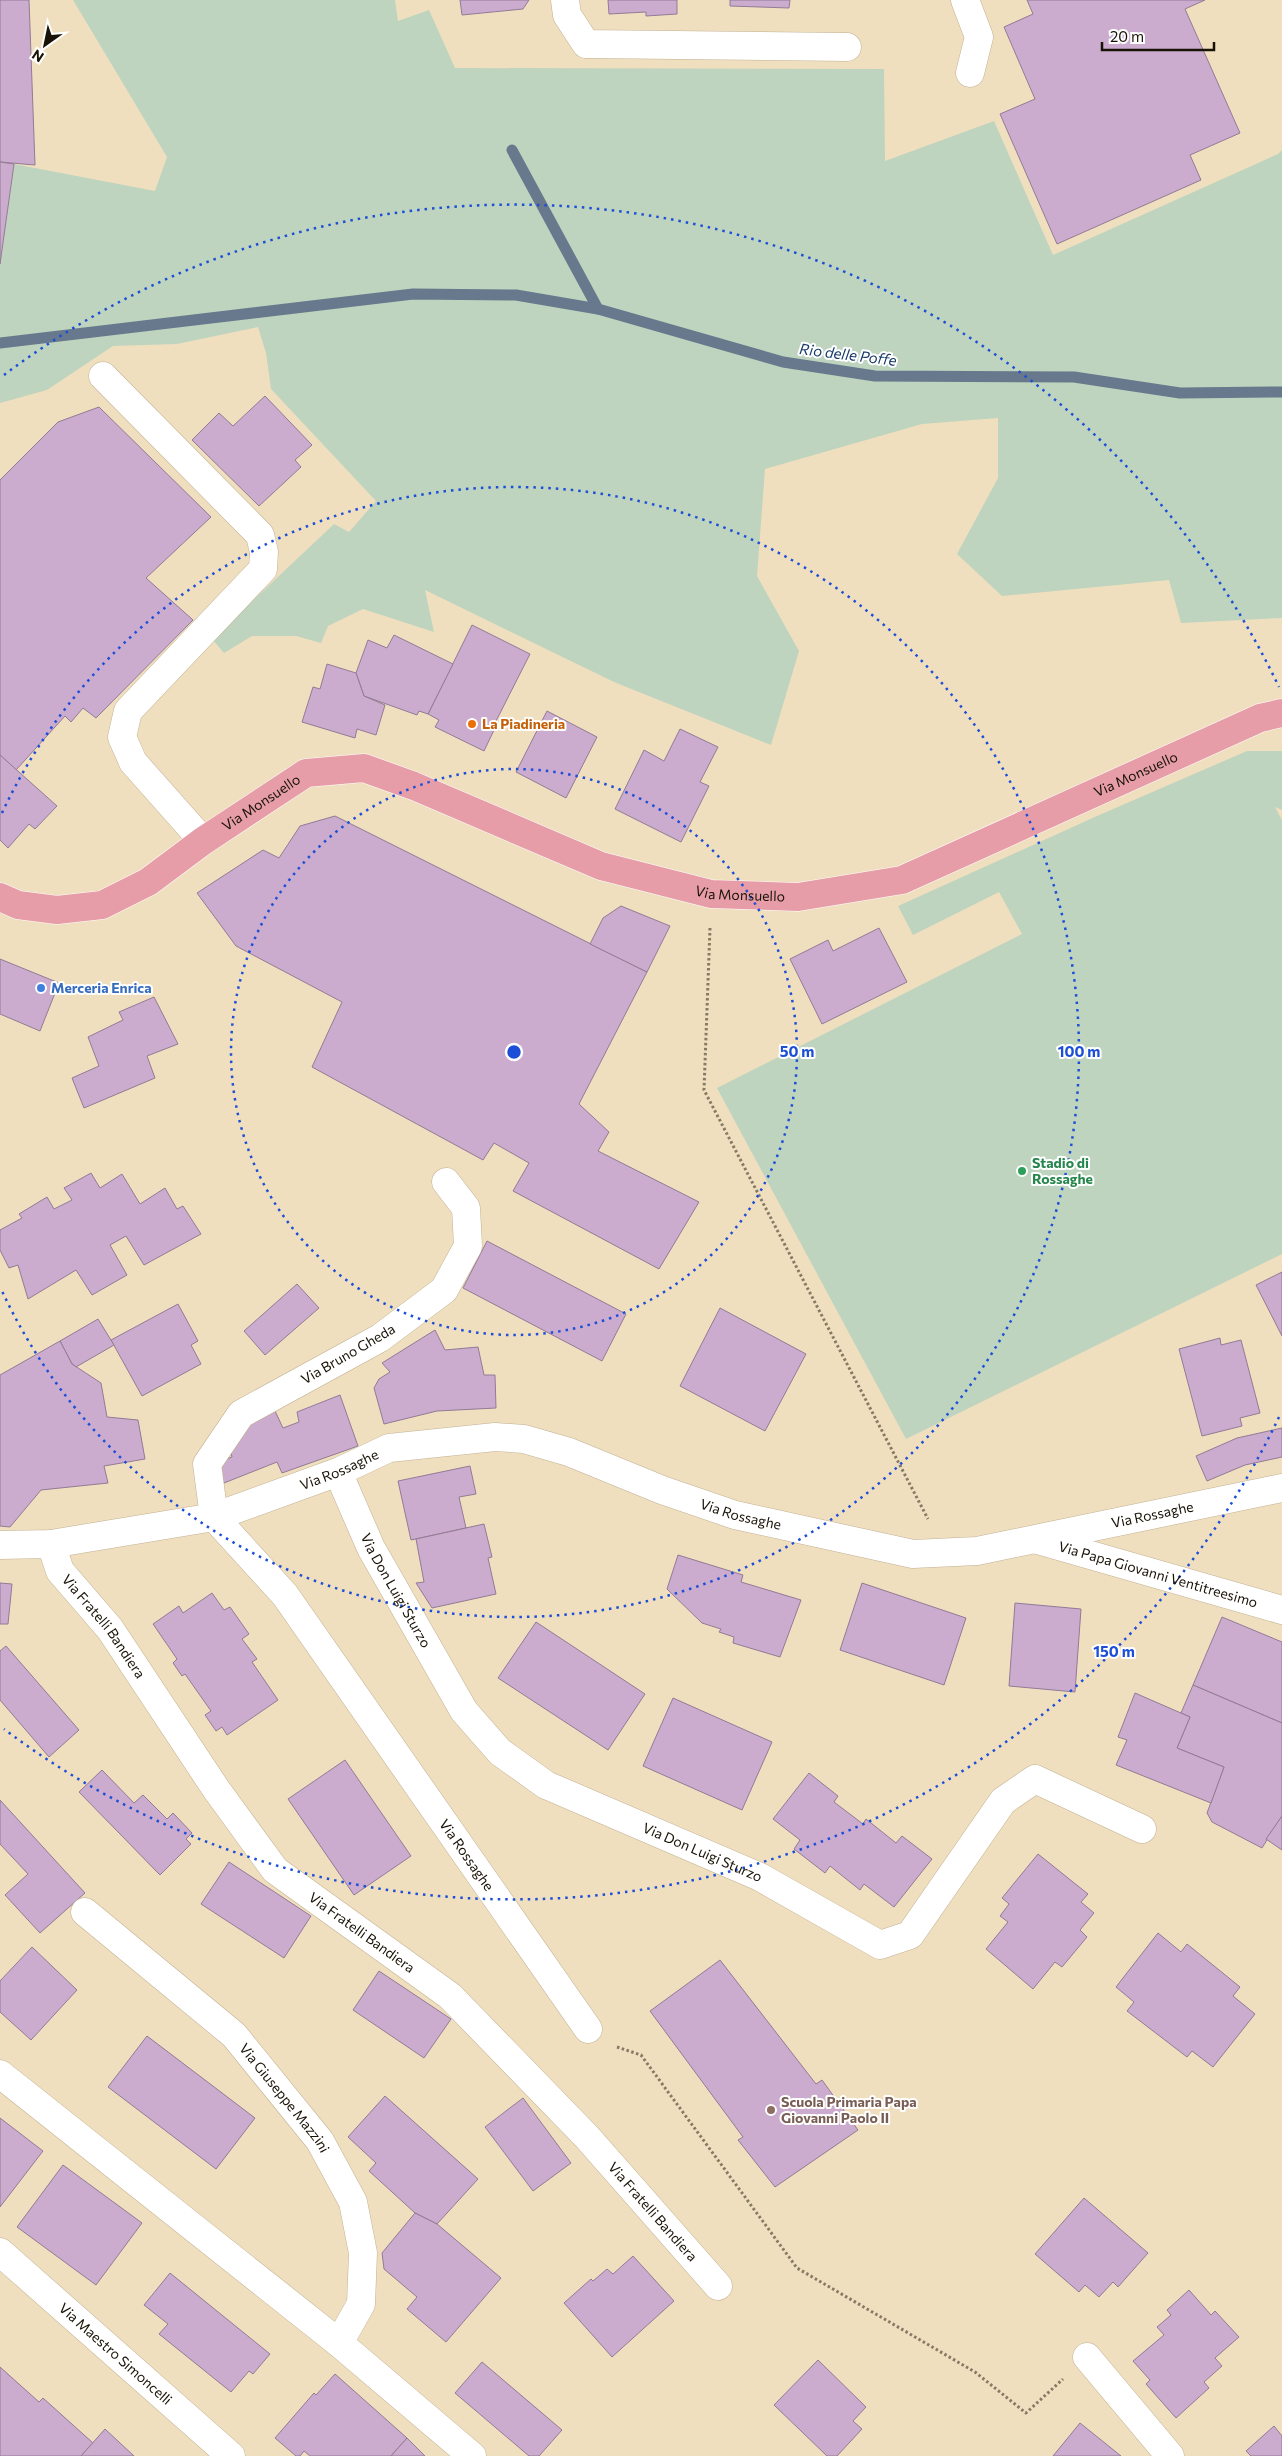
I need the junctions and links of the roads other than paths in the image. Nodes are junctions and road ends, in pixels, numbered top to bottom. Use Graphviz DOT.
graph roads {
  1 [pos="565,0"];
  2 [pos="965,0"];
  3 [pos="847,47"];
  4 [pos="970,73"];
  5 [pos="103,376"];
  6 [pos="1282,713"];
  7 [pos="203,841"];
  8 [pos="0,897"];
  9 [pos="446,1182"];
  10 [pos="338,1472"];
  11 [pos="1282,1488"];
  12 [pos="214,1517"];
  13 [pos="1034,1539"];
  14 [pos="51,1544"];
  15 [pos="0,1545"];
  16 [pos="1282,1610"];
  17 [pos="1142,1829"];
  18 [pos="85,1912"];
  19 [pos="588,2029"];
  20 [pos="0,2074"];
  21 [pos="0,2252"];
  22 [pos="718,2286"];
  23 [pos="339,2343"];
  24 [pos="1087,2357"];
  25 [pos="231,2456"];
  26 [pos="472,2456"];
  27 [pos="1170,2456"];
  1 -- 3 [label="street"];
  2 -- 4 [label="street"];
  5 -- 7 [label="street"];
  6 -- 7 [label="main road, Via Monsuello"];
  7 -- 8 [label="main road, Via Monsuello"];
  9 -- 12 [label="street, Via Bruno Gheda"];
  10 -- 12 [label="street, Via Rossaghe"];
  10 -- 13 [label="street, Via Rossaghe"];
  10 -- 17 [label="street, Via Don Luigi Sturzo"];
  11 -- 13 [label="street, Via Rossaghe"];
  12 -- 14 [label="street, Via Rossaghe"];
  12 -- 19 [label="street, Via Rossaghe"];
  13 -- 16 [label="street, Via Papa Giovanni Ventitreesimo"];
  14 -- 15 [label="street, Via Rossaghe"];
  14 -- 22 [label="street, Via Fratelli Bandiera"];
  18 -- 23 [label="street, Via Giuseppe Mazzini"];
  20 -- 23 [label="street"];
  21 -- 25 [label="street, Via Maestro Simoncelli"];
  23 -- 26 [label="street"];
  24 -- 27 [label="street"];
}
